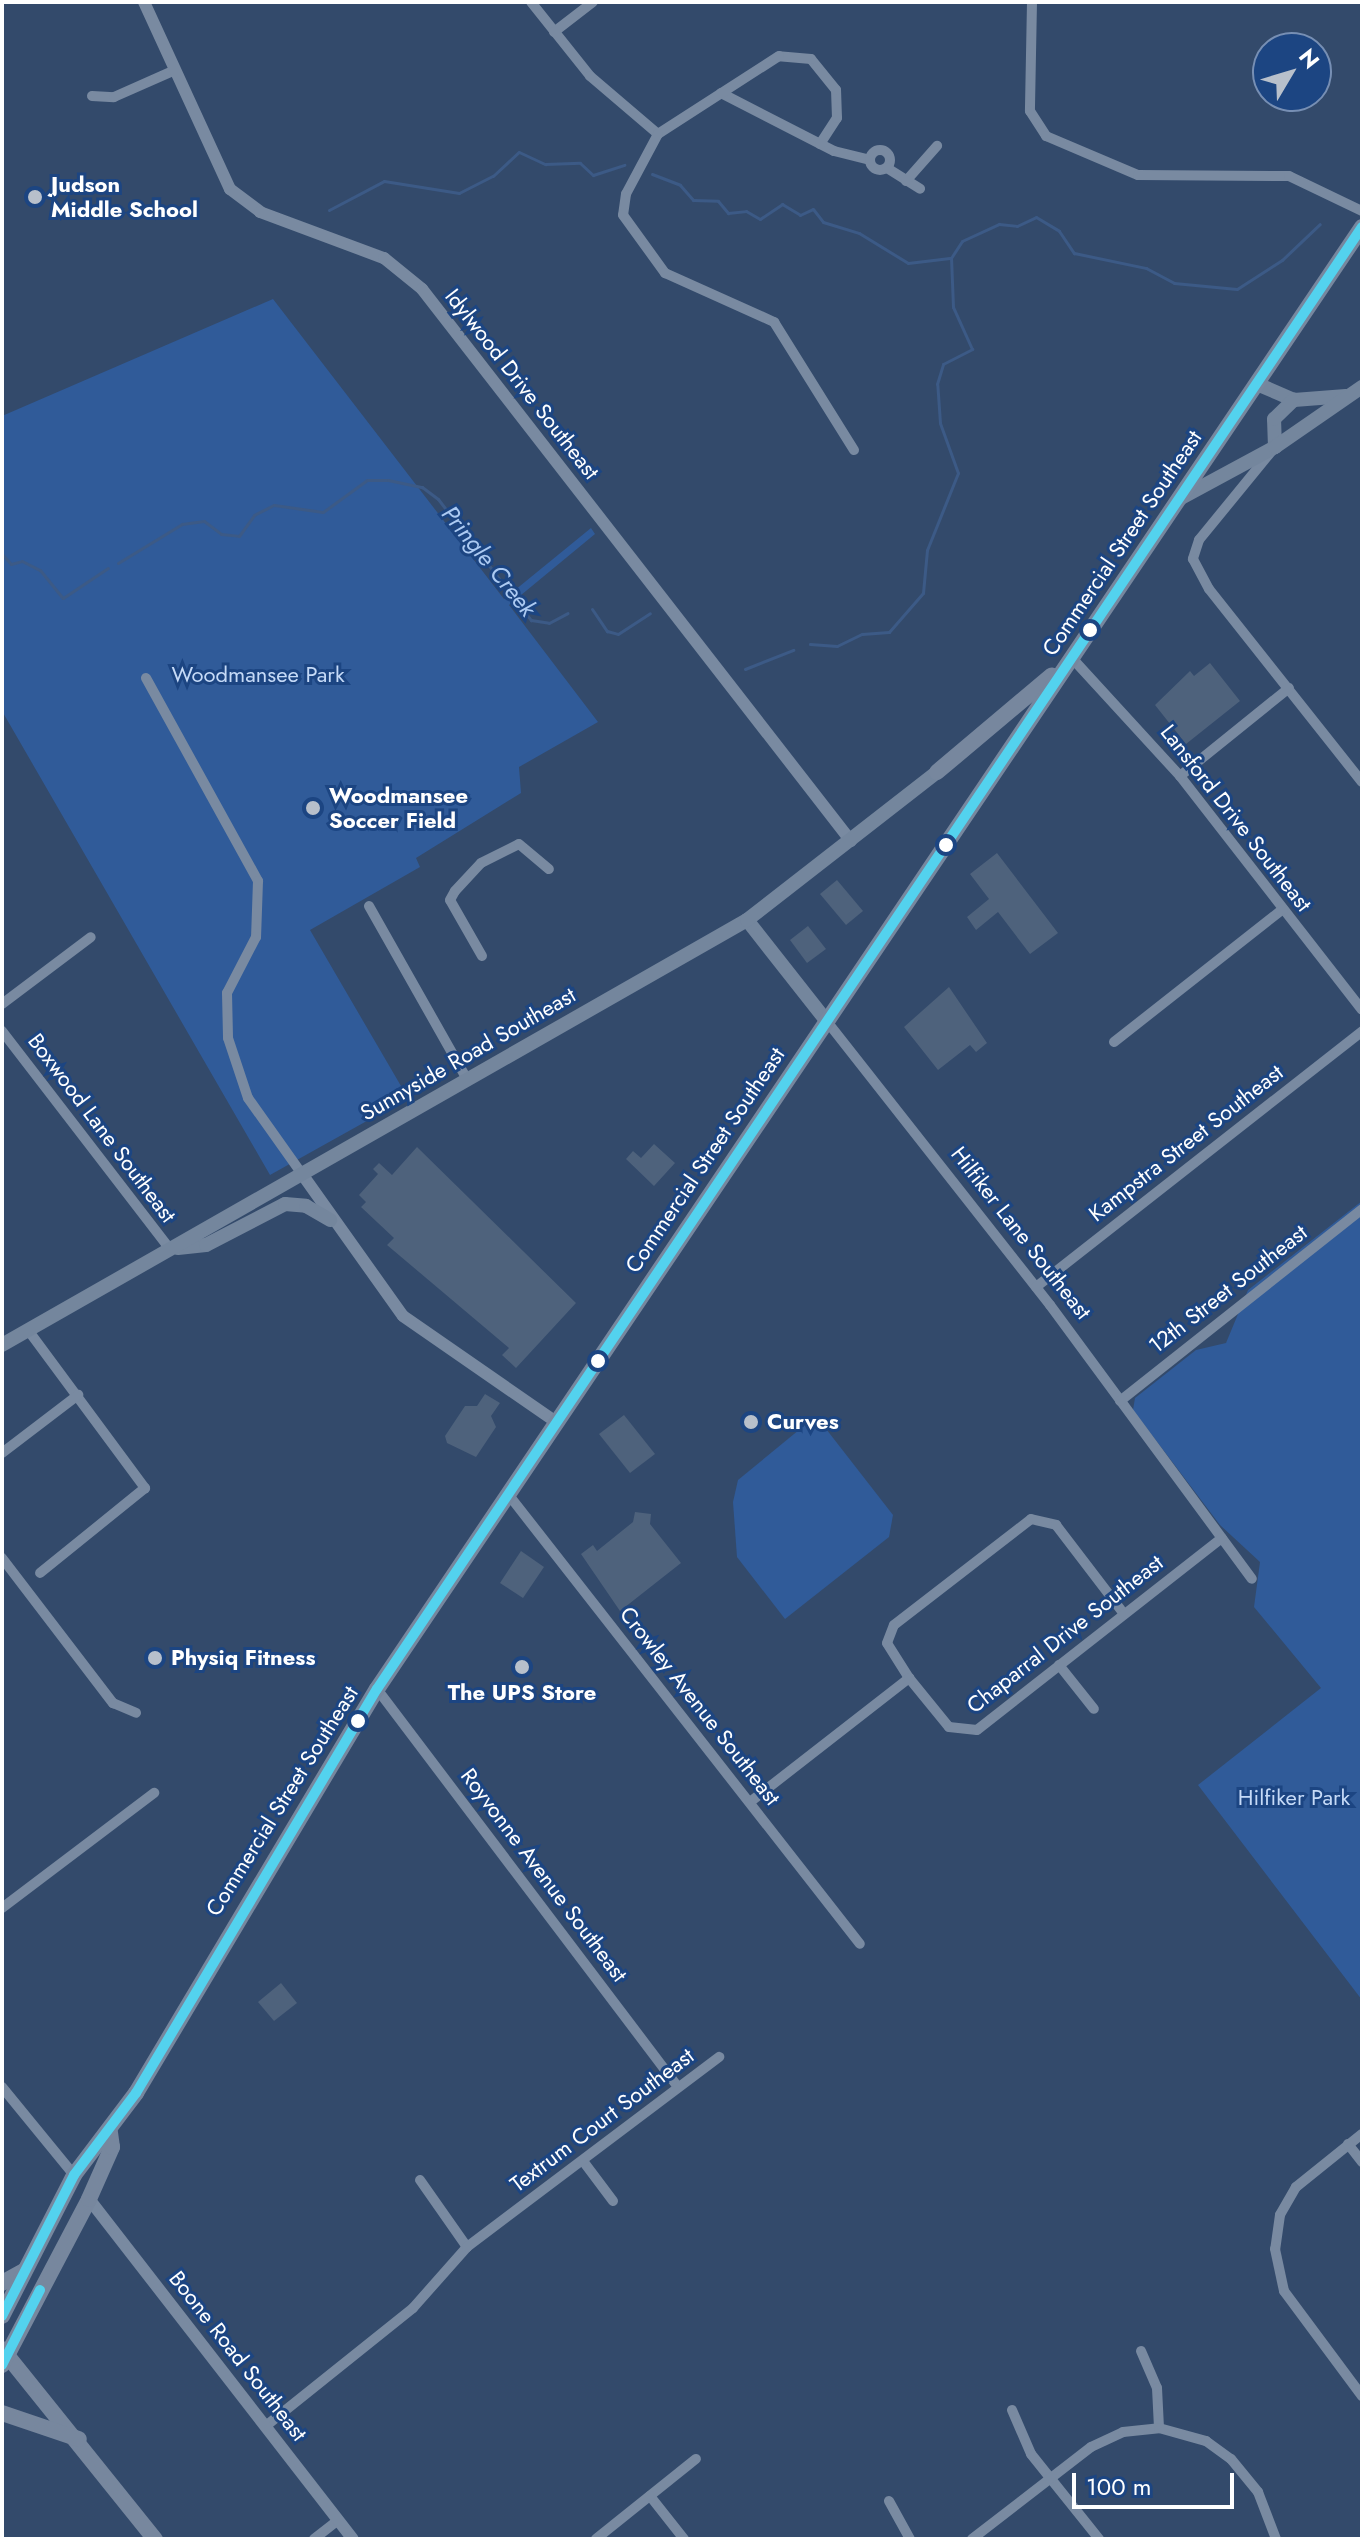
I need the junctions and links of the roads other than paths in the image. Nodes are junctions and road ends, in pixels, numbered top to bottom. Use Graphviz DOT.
graph roads {
  1 [pos="144,2"];
  2 [pos="531,2"];
  3 [pos="593,2"];
  4 [pos="1032,2"];
  5 [pos="554,32"];
  6 [pos="173,71"];
  7 [pos="721,93"];
  8 [pos="92,96"];
  9 [pos="658,134"];
  10 [pos="820,144"];
  11 [pos="937,146"];
  12 [pos="870,160"];
  13 [pos="887,168"];
  14 [pos="906,181"];
  15 [pos="920,189"];
  16 [pos="1362,211"];
  17 [pos="1362,227"];
  18 [pos="1257,384"];
  19 [pos="1362,387"];
  20 [pos="1347,396"];
  21 [pos="1294,400"];
  22 [pos="1275,447"];
  23 [pos="854,450"];
  24 [pos="1179,499"];
  25 [pos="1069,660"];
  26 [pos="146,678"];
  27 [pos="1289,688"];
  28 [pos="937,772"];
  29 [pos="1180,776"];
  30 [pos="1362,782"];
  31 [pos="851,841"];
  32 [pos="549,869"];
  33 [pos="369,906"];
  34 [pos="1283,909"];
  35 [pos="747,920"];
  36 [pos="91,937"];
  37 [pos="482,956"];
  38 [pos="2,1004"];
  39 [pos="1362,1010"];
  40 [pos="825,1019"];
  41 [pos="2,1031"];
  42 [pos="1362,1031"];
  43 [pos="1114,1042"];
  44 [pos="467,1079"];
  45 [pos="302,1174"];
  46 [pos="1362,1209"];
  47 [pos="330,1220"];
  48 [pos="170,1249"];
  49 [pos="1036,1287"];
  50 [pos="28,1330"];
  51 [pos="2,1345"];
  52 [pos="78,1395"];
  53 [pos="1120,1401"];
  54 [pos="556,1422"];
  55 [pos="2,1453"];
  56 [pos="508,1494"];
  57 [pos="1222,1538"];
  58 [pos="2,1558"];
  59 [pos="40,1573"];
  60 [pos="1252,1579"];
  61 [pos="1124,1614"];
  62 [pos="1059,1665"];
  63 [pos="909,1678"];
  64 [pos="377,1689"];
  65 [pos="1094,1709"];
  66 [pos="136,1713"];
  67 [pos="154,1793"];
  68 [pos="750,1802"];
  69 [pos="2,1908"];
  70 [pos="860,1944"];
  71 [pos="719,2057"];
  72 [pos="677,2086"];
  73 [pos="2,2087"];
  74 [pos="110,2132"];
  75 [pos="1362,2134"];
  76 [pos="1348,2144"];
  77 [pos="583,2161"];
  78 [pos="1362,2162"];
  79 [pos="74,2175"];
  80 [pos="420,2180"];
  81 [pos="89,2199"];
  82 [pos="613,2201"];
  83 [pos="467,2247"];
  84 [pos="27,2269"];
  85 [pos="2,2283"];
  86 [pos="2,2316"];
  87 [pos="1141,2351"];
  88 [pos="4,2356"];
  89 [pos="1362,2396"];
  90 [pos="1012,2410"];
  91 [pos="2,2413"];
  92 [pos="267,2425"];
  93 [pos="1159,2428"];
  94 [pos="79,2439"];
  95 [pos="696,2459"];
  96 [pos="1050,2478"];
  97 [pos="650,2496"];
  98 [pos="889,2501"];
  99 [pos="338,2520"];
  100 [pos="155,2539"];
  101 [pos="314,2539"];
  102 [pos="353,2539"];
  103 [pos="596,2539"];
  104 [pos="684,2539"];
  105 [pos="910,2539"];
  106 [pos="972,2539"];
  107 [pos="1099,2539"];
  108 [pos="1276,2539"];
  1 -- 6 [label="street, Idylwood Drive Southeast"];
  2 -- 5 [label="street"];
  3 -- 5 [label="street"];
  4 -- 16 [label="street"];
  5 -- 9 [label="street"];
  6 -- 8 [label="street"];
  6 -- 31 [label="street, Idylwood Drive Southeast"];
  7 -- 9 [label="street"];
  7 -- 10 [label="street"];
  7 -- 10 [label="street"];
  9 -- 23 [label="street"];
  10 -- 12 [label="street"];
  11 -- 14 [label="street"];
  12 -- 13 [label="street"];
  12 -- 13 [label="street"];
  13 -- 14 [label="street"];
  14 -- 15 [label="street"];
  17 -- 18 [label="main road, Commercial Street Southeast"];
  18 -- 21 [label="main road"];
  18 -- 24 [label="main road, Commercial Street Southeast"];
  19 -- 20 [label="main road"];
  20 -- 21 [label="main road"];
  20 -- 22 [label="main road"];
  21 -- 22 [label="main road"];
  22 -- 24 [label="main road"];
  22 -- 27 [label="street"];
  24 -- 25 [label="main road, Commercial Street Southeast"];
  25 -- 28 [label="main road"];
  25 -- 29 [label="street, Lansford Drive Southeast"];
  25 -- 40 [label="main road, Commercial Street Southeast"];
  26 -- 45 [label="street"];
  27 -- 29 [label="street"];
  27 -- 30 [label="street"];
  28 -- 31 [label="main road, Sunnyside Road Southeast"];
  29 -- 34 [label="street, Lansford Drive Southeast"];
  31 -- 35 [label="main road, Sunnyside Road Southeast"];
  32 -- 37 [label="street"];
  33 -- 44 [label="street"];
  34 -- 39 [label="street, Lansford Drive Southeast"];
  34 -- 43 [label="street"];
  35 -- 40 [label="main road, Hilfiker Lane Southeast"];
  35 -- 44 [label="main road, Sunnyside Road Southeast"];
  36 -- 38 [label="street"];
  40 -- 49 [label="street, Hilfiker Lane Southeast"];
  40 -- 54 [label="main road, Commercial Street Southeast"];
  41 -- 48 [label="street, Boxwood Lane Southeast"];
  42 -- 49 [label="street, Kampstra Street Southeast"];
  44 -- 45 [label="main road, Sunnyside Road Southeast"];
  45 -- 47 [label="street"];
  45 -- 48 [label="main road, Sunnyside Road Southeast"];
  46 -- 53 [label="street, 12th Street Southeast"];
  47 -- 48 [label="main road"];
  47 -- 54 [label="street"];
  48 -- 50 [label="main road, Sunnyside Road Southeast"];
  49 -- 53 [label="street, Hilfiker Lane Southeast"];
  50 -- 51 [label="main road, Sunnyside Road Southeast"];
  50 -- 52 [label="street"];
  52 -- 55 [label="street"];
  52 -- 59 [label="street"];
  53 -- 57 [label="street, Hilfiker Lane Southeast"];
  54 -- 56 [label="main road, Commercial Street Southeast"];
  56 -- 64 [label="main road, Commercial Street Southeast"];
  56 -- 68 [label="street, Crowley Avenue Southeast"];
  57 -- 60 [label="street, Hilfiker Lane Southeast"];
  57 -- 61 [label="street, Chaparral Drive Southeast"];
  58 -- 66 [label="street"];
  61 -- 62 [label="street, Chaparral Drive Southeast"];
  61 -- 63 [label="street"];
  62 -- 63 [label="street, Chaparral Drive Southeast"];
  62 -- 65 [label="street"];
  63 -- 68 [label="street"];
  64 -- 72 [label="street, Royvonne Avenue Southeast"];
  64 -- 74 [label="main road, Commercial Street Southeast"];
  67 -- 69 [label="street"];
  68 -- 70 [label="street, Crowley Avenue Southeast"];
  71 -- 72 [label="street, Textrum Court Southeast"];
  72 -- 77 [label="street, Textrum Court Southeast"];
  73 -- 79 [label="street"];
  74 -- 79 [label="main road, Commercial Street Southeast"];
  74 -- 81 [label="main road, Commercial Street Southeast"];
  75 -- 76 [label="street"];
  76 -- 78 [label="street"];
  76 -- 89 [label="street"];
  77 -- 82 [label="street"];
  77 -- 83 [label="street, Textrum Court Southeast"];
  79 -- 84 [label="main road, Commercial Street Southeast"];
  80 -- 83 [label="street"];
  81 -- 88 [label="main road, Commercial Street Southeast"];
  81 -- 92 [label="street, Boone Road Southeast"];
  83 -- 92 [label="street, Textrum Court Southeast"];
  84 -- 85 [label="main road"];
  84 -- 86 [label="main road, Commercial Street Southeast"];
  87 -- 93 [label="street"];
  88 -- 94 [label="main road"];
  90 -- 96 [label="street"];
  91 -- 94 [label="main road"];
  92 -- 99 [label="street, Boone Road Southeast"];
  93 -- 96 [label="street"];
  93 -- 108 [label="street"];
  94 -- 100 [label="main road"];
  95 -- 97 [label="street"];
  96 -- 106 [label="street"];
  96 -- 107 [label="street"];
  97 -- 103 [label="street"];
  97 -- 104 [label="street"];
  98 -- 105 [label="street"];
  99 -- 101 [label="street"];
  99 -- 102 [label="street, Boone Road Southeast"];
}
